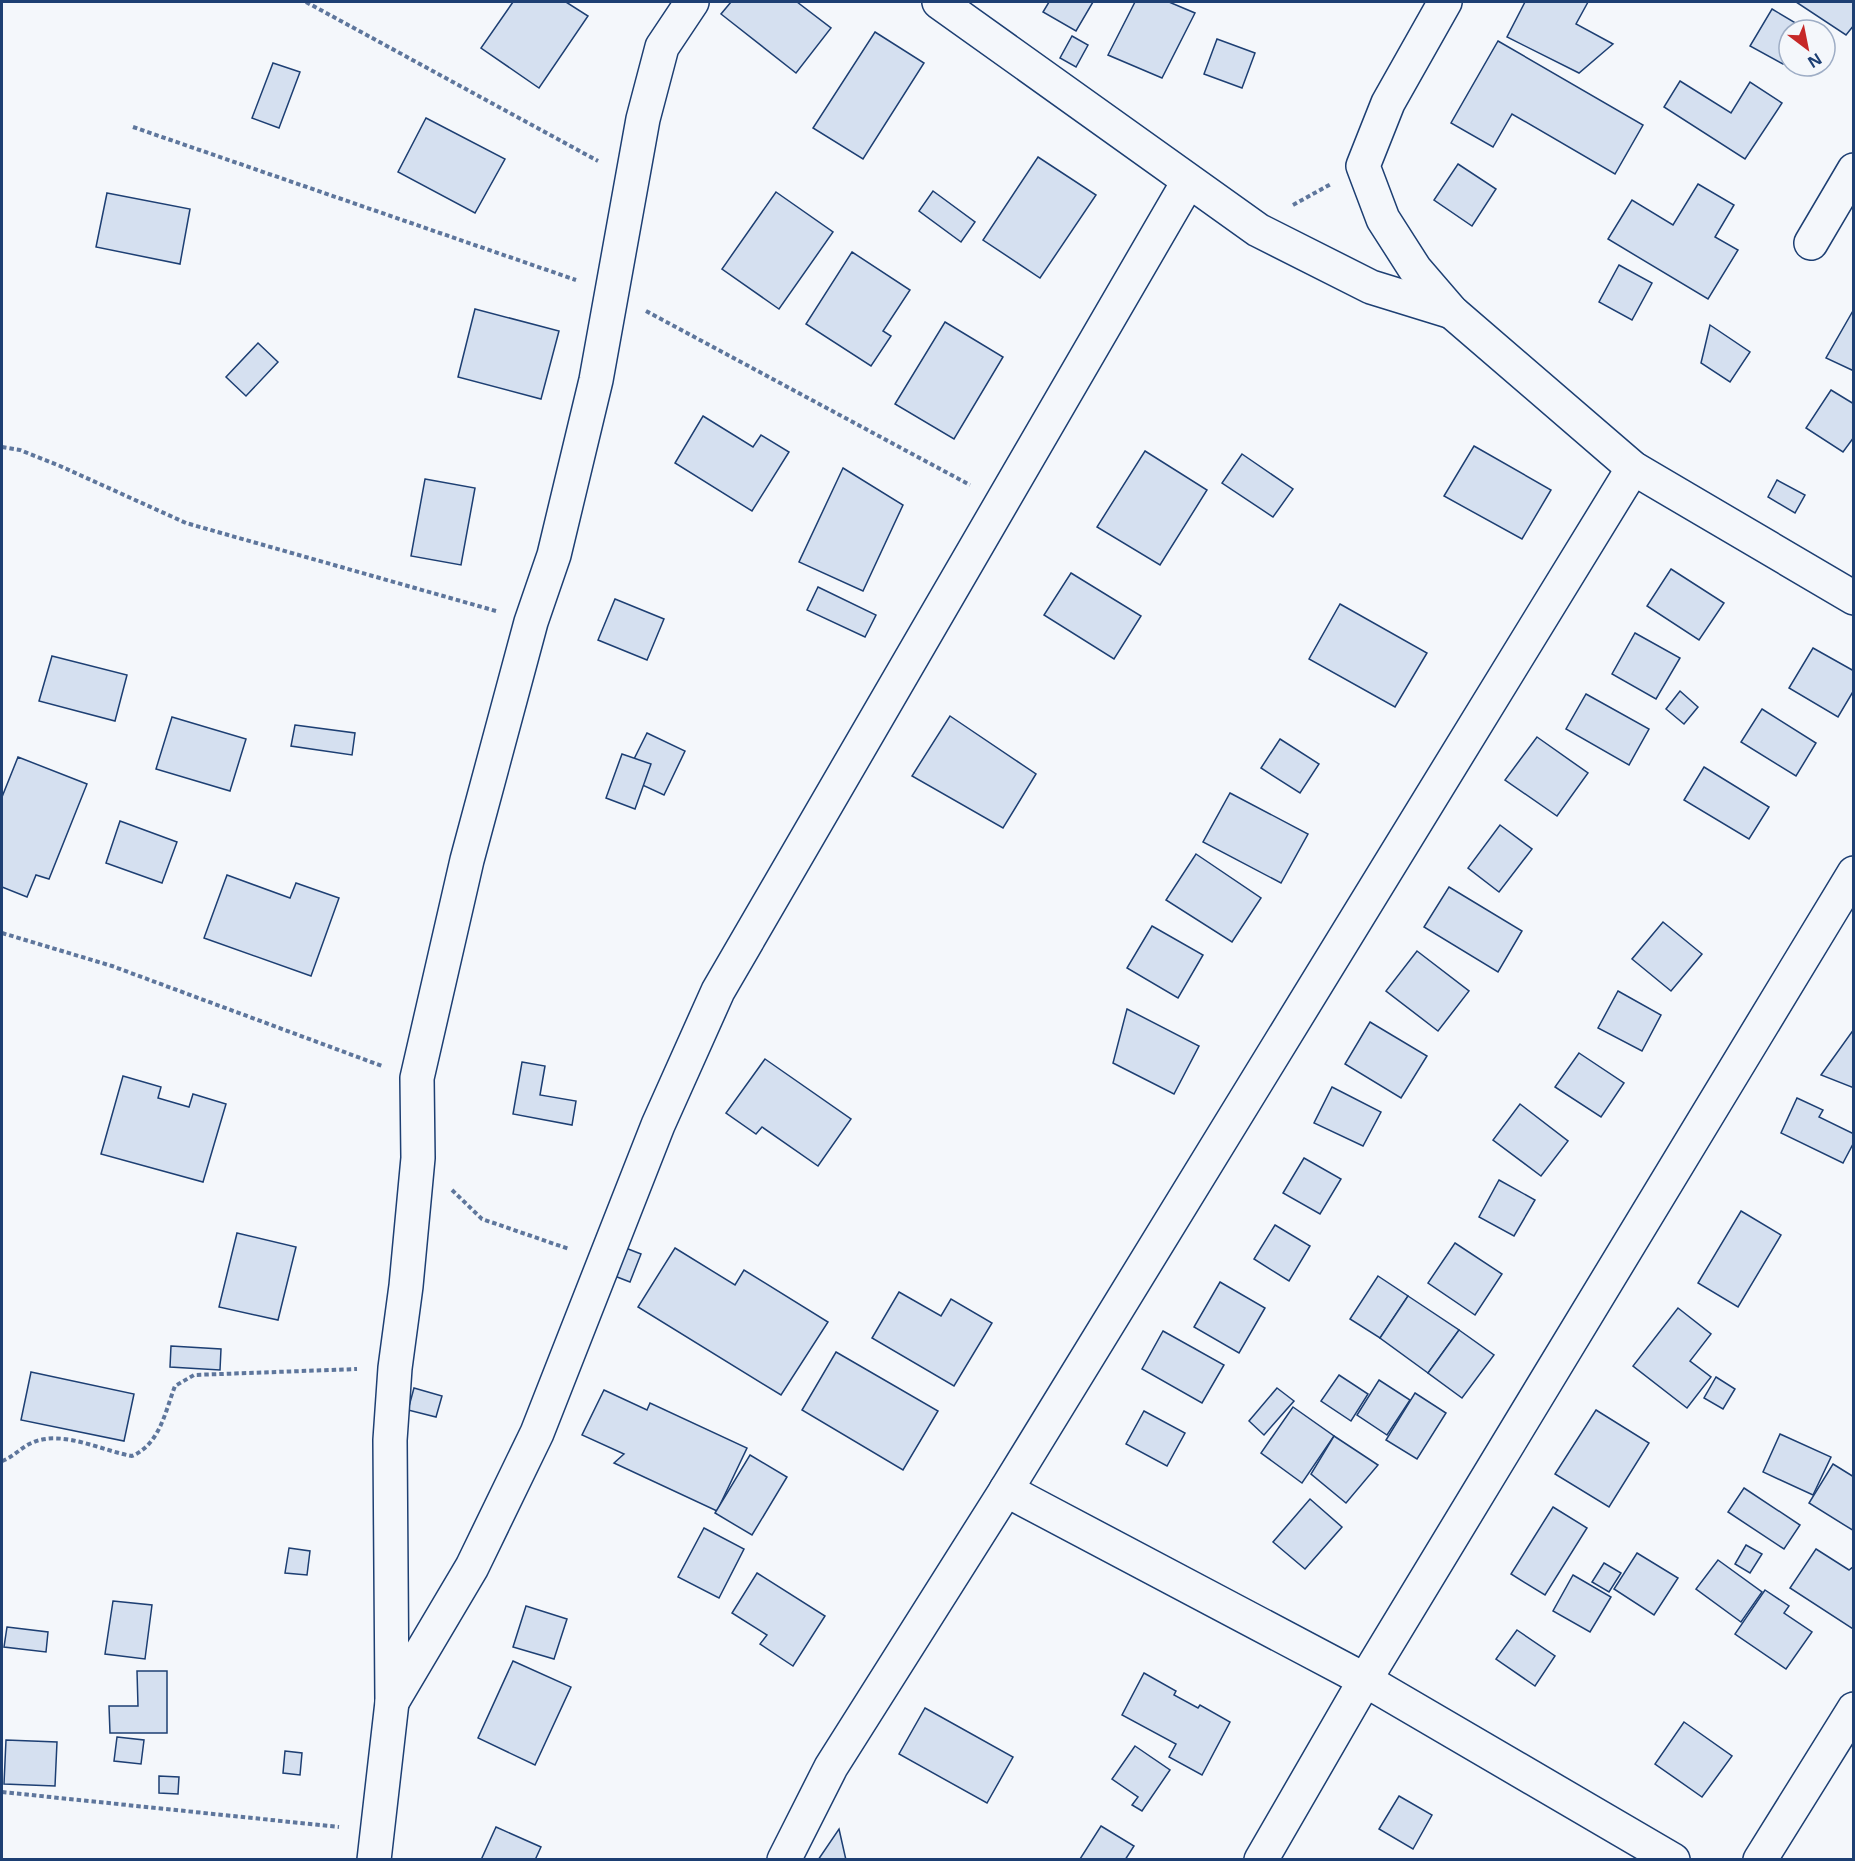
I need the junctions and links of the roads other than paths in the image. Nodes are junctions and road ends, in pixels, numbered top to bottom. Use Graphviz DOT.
graph roads {
  1 [pos="692,2"];
  2 [pos="939,2"];
  3 [pos="1445,2"];
  4 [pos="1854,170"];
  5 [pos="1188,182"];
  6 [pos="1811,243"];
  7 [pos="1452,312"];
  8 [pos="1633,468"];
  9 [pos="1854,598"];
  10 [pos="1854,873"];
  11 [pos="1006,1490"];
  12 [pos="1365,1680"];
  13 [pos="392,1702"];
  14 [pos="1854,1709"];
  15 [pos="375,1845"];
  16 [pos="784,1860"];
  17 [pos="1261,1860"];
  18 [pos="1673,1860"];
  19 [pos="1760,1860"];
  1 -- 13 [label="street"];
  2 -- 5 [label="street"];
  3 -- 7 [label="street"];
  4 -- 6 [label="street"];
  5 -- 7 [label="street"];
  5 -- 13 [label="street"];
  7 -- 8 [label="street"];
  8 -- 9 [label="street"];
  8 -- 11 [label="street"];
  10 -- 12 [label="street"];
  11 -- 12 [label="street"];
  11 -- 16 [label="street"];
  12 -- 17 [label="street"];
  12 -- 18 [label="street"];
  13 -- 15 [label="street"];
  14 -- 19 [label="street"];
}
